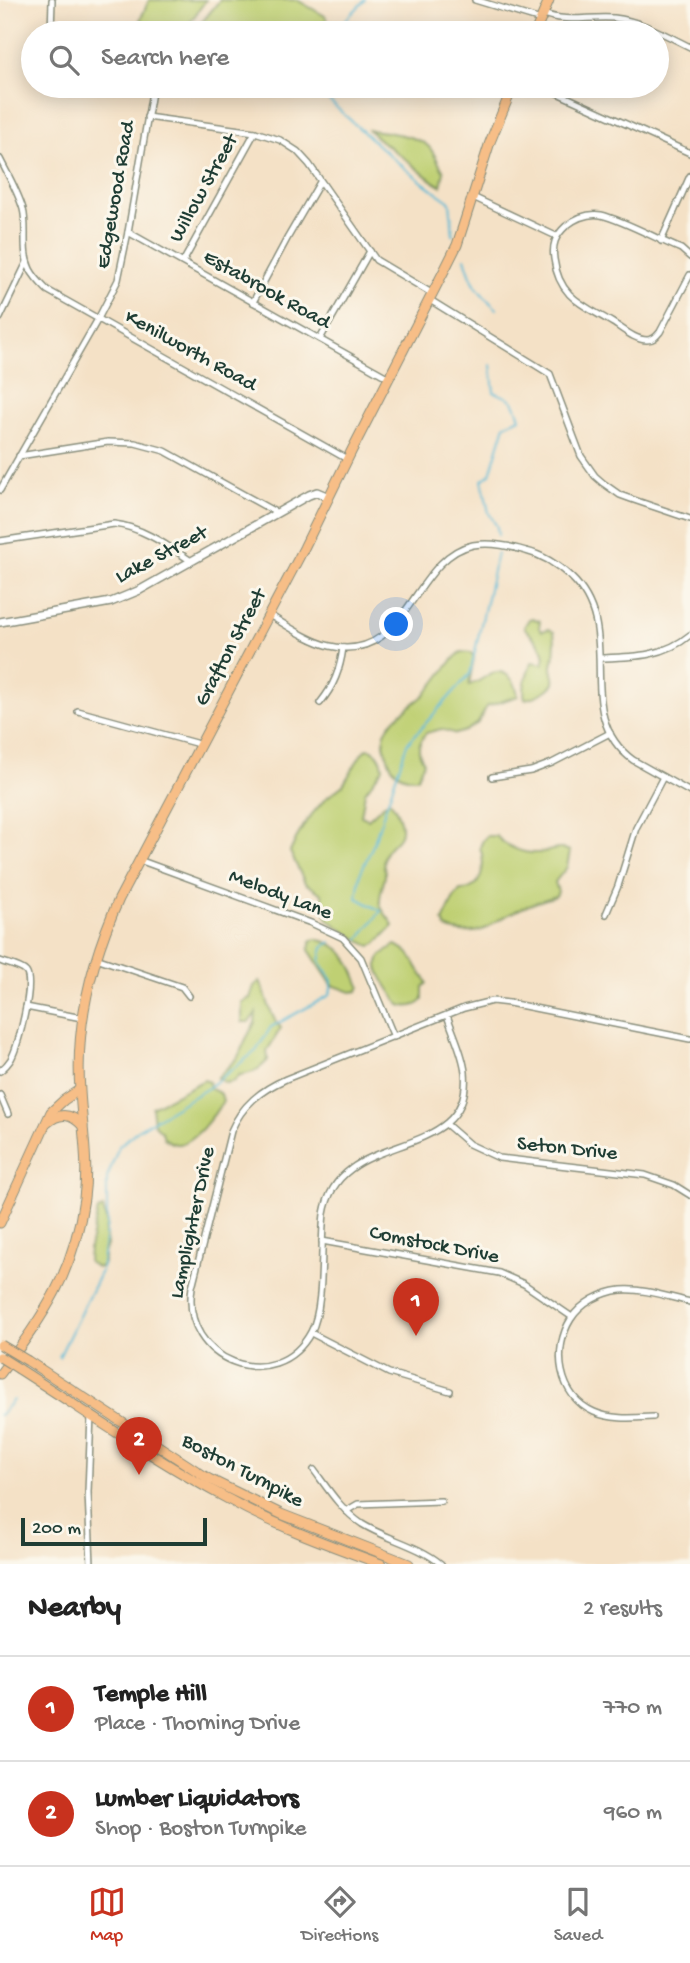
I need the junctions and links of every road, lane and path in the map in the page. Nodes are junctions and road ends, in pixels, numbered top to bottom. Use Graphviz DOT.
graph roads {
  1 [pos="52,0"];
  2 [pos="475,0"];
  3 [pos="549,0"];
  4 [pos="542,17"];
  5 [pos="51,21"];
  6 [pos="540,21"];
  7 [pos="628,21"];
  8 [pos="669,37"];
  9 [pos="690,47"];
  10 [pos="151,98"];
  11 [pos="508,98"];
  12 [pos="569,98"];
  13 [pos="147,117"];
  14 [pos="255,131"];
  15 [pos="690,153"];
  16 [pos="0,159"];
  17 [pos="690,176"];
  18 [pos="320,182"];
  19 [pos="473,197"];
  20 [pos="128,232"];
  21 [pos="556,236"];
  22 [pos="661,241"];
  23 [pos="370,251"];
  24 [pos="690,257"];
  25 [pos="27,262"];
  26 [pos="183,262"];
  27 [pos="690,275"];
  28 [pos="431,297"];
  29 [pos="253,302"];
  30 [pos="0,318"];
  31 [pos="98,319"];
  32 [pos="320,339"];
  33 [pos="389,377"];
  34 [pos="19,456"];
  35 [pos="347,459"];
  36 [pos="0,490"];
  37 [pos="329,496"];
  38 [pos="277,513"];
  39 [pos="690,519"];
  40 [pos="0,541"];
  41 [pos="191,561"];
  42 [pos="269,615"];
  43 [pos="0,622"];
  44 [pos="690,635"];
  45 [pos="343,648"];
  46 [pos="600,658"];
  47 [pos="320,703"];
  48 [pos="78,711"];
  49 [pos="610,733"];
  50 [pos="200,746"];
  51 [pos="663,777"];
  52 [pos="492,778"];
  53 [pos="690,792"];
  54 [pos="139,860"];
  55 [pos="606,914"];
  56 [pos="96,958"];
  57 [pos="0,961"];
  58 [pos="189,996"];
  59 [pos="26,1007"];
  60 [pos="447,1015"];
  61 [pos="82,1018"];
  62 [pos="394,1037"];
  63 [pos="690,1039"];
  64 [pos="0,1071"];
  65 [pos="79,1090"];
  66 [pos="0,1095"];
  67 [pos="8,1114"];
  68 [pos="46,1124"];
  69 [pos="446,1124"];
  70 [pos="83,1126"];
  71 [pos="690,1195"];
  72 [pos="0,1223"];
  73 [pos="322,1241"];
  74 [pos="690,1302"];
  75 [pos="572,1317"];
  76 [pos="311,1333"];
  77 [pos="1,1344"];
  78 [pos="0,1357"];
  79 [pos="0,1374"];
  80 [pos="450,1391"];
  81 [pos="91,1415"];
  82 [pos="653,1417"];
  83 [pos="314,1470"];
  84 [pos="441,1501"];
  85 [pos="346,1511"];
  86 [pos="91,1564"];
  87 [pos="381,1564"];
  88 [pos="409,1564"];
  89 [pos="440,1564"];
  1 -- 5 [label="street"];
  2 -- 4 [label="street"];
  3 -- 4 [label="main road"];
  4 -- 6 [label="main road"];
  4 -- 7 [label="street"];
  8 -- 9 [label="street"];
  10 -- 13 [label="street, Edgewood Road"];
  11 -- 19 [label="main road, Grafton Street"];
  12 -- 15 [label="street"];
  13 -- 14 [label="street"];
  13 -- 20 [label="street, Edgewood Road"];
  14 -- 18 [label="street"];
  14 -- 26 [label="street, Willow Street"];
  16 -- 25 [label="street"];
  17 -- 22 [label="street"];
  18 -- 23 [label="street"];
  18 -- 29 [label="street"];
  19 -- 21 [label="street"];
  19 -- 28 [label="main road, Grafton Street"];
  20 -- 26 [label="street, Estabrook Road"];
  20 -- 31 [label="street, Edgewood Road"];
  21 -- 22 [label="street"];
  21 -- 27 [label="street"];
  22 -- 24 [label="street"];
  23 -- 28 [label="street"];
  23 -- 32 [label="street"];
  25 -- 30 [label="street"];
  25 -- 31 [label="street, Kenilworth Road"];
  26 -- 29 [label="street, Estabrook Road"];
  28 -- 33 [label="main road, Grafton Street"];
  28 -- 39 [label="street"];
  29 -- 32 [label="street, Estabrook Road"];
  31 -- 34 [label="street, Edgewood Road"];
  31 -- 35 [label="street, Kenilworth Road"];
  32 -- 33 [label="street, Estabrook Road"];
  33 -- 35 [label="main road, Grafton Street"];
  34 -- 36 [label="street, Edgewood Road"];
  34 -- 38 [label="street"];
  35 -- 37 [label="main road, Grafton Street"];
  37 -- 38 [label="street, Lake Street"];
  37 -- 42 [label="main road, Grafton Street"];
  38 -- 41 [label="street, Lake Street"];
  40 -- 41 [label="street"];
  41 -- 43 [label="street, Lake Street"];
  42 -- 45 [label="street"];
  42 -- 50 [label="main road, Grafton Street"];
  44 -- 46 [label="street"];
  45 -- 46 [label="street"];
  45 -- 47 [label="street"];
  46 -- 49 [label="street"];
  48 -- 50 [label="street"];
  49 -- 51 [label="street"];
  49 -- 52 [label="street"];
  50 -- 54 [label="main road, Grafton Street"];
  51 -- 53 [label="street"];
  51 -- 55 [label="street"];
  54 -- 56 [label="main road, Grafton Street"];
  54 -- 62 [label="street, Melody Lane"];
  56 -- 58 [label="street"];
  56 -- 61 [label="main road, Grafton Street"];
  57 -- 59 [label="street"];
  59 -- 61 [label="street"];
  59 -- 64 [label="street"];
  60 -- 62 [label="street, Lamplighter Drive"];
  60 -- 63 [label="street, Lamplighter Drive"];
  60 -- 69 [label="street"];
  61 -- 65 [label="main road, Grafton Street"];
  62 -- 76 [label="street, Lamplighter Drive"];
  65 -- 68 [label="main road"];
  65 -- 70 [label="main road, Grafton Street"];
  66 -- 67 [label="street"];
  68 -- 70 [label="main road"];
  68 -- 72 [label="main road"];
  69 -- 71 [label="street, Seton Drive"];
  69 -- 73 [label="street"];
  70 -- 79 [label="main road, Grafton Street"];
  73 -- 75 [label="street, Comstock Drive"];
  73 -- 76 [label="street"];
  74 -- 75 [label="street"];
  75 -- 82 [label="street"];
  76 -- 80 [label="street"];
  77 -- 88 [label="main road, Boston Turnpike, bridge"];
  78 -- 81 [label="main road, Boston Turnpike, bridge"];
  81 -- 86 [label="street"];
  81 -- 87 [label="main road, Boston Turnpike"];
  83 -- 85 [label="street"];
  84 -- 85 [label="street"];
  85 -- 89 [label="street"];
}
